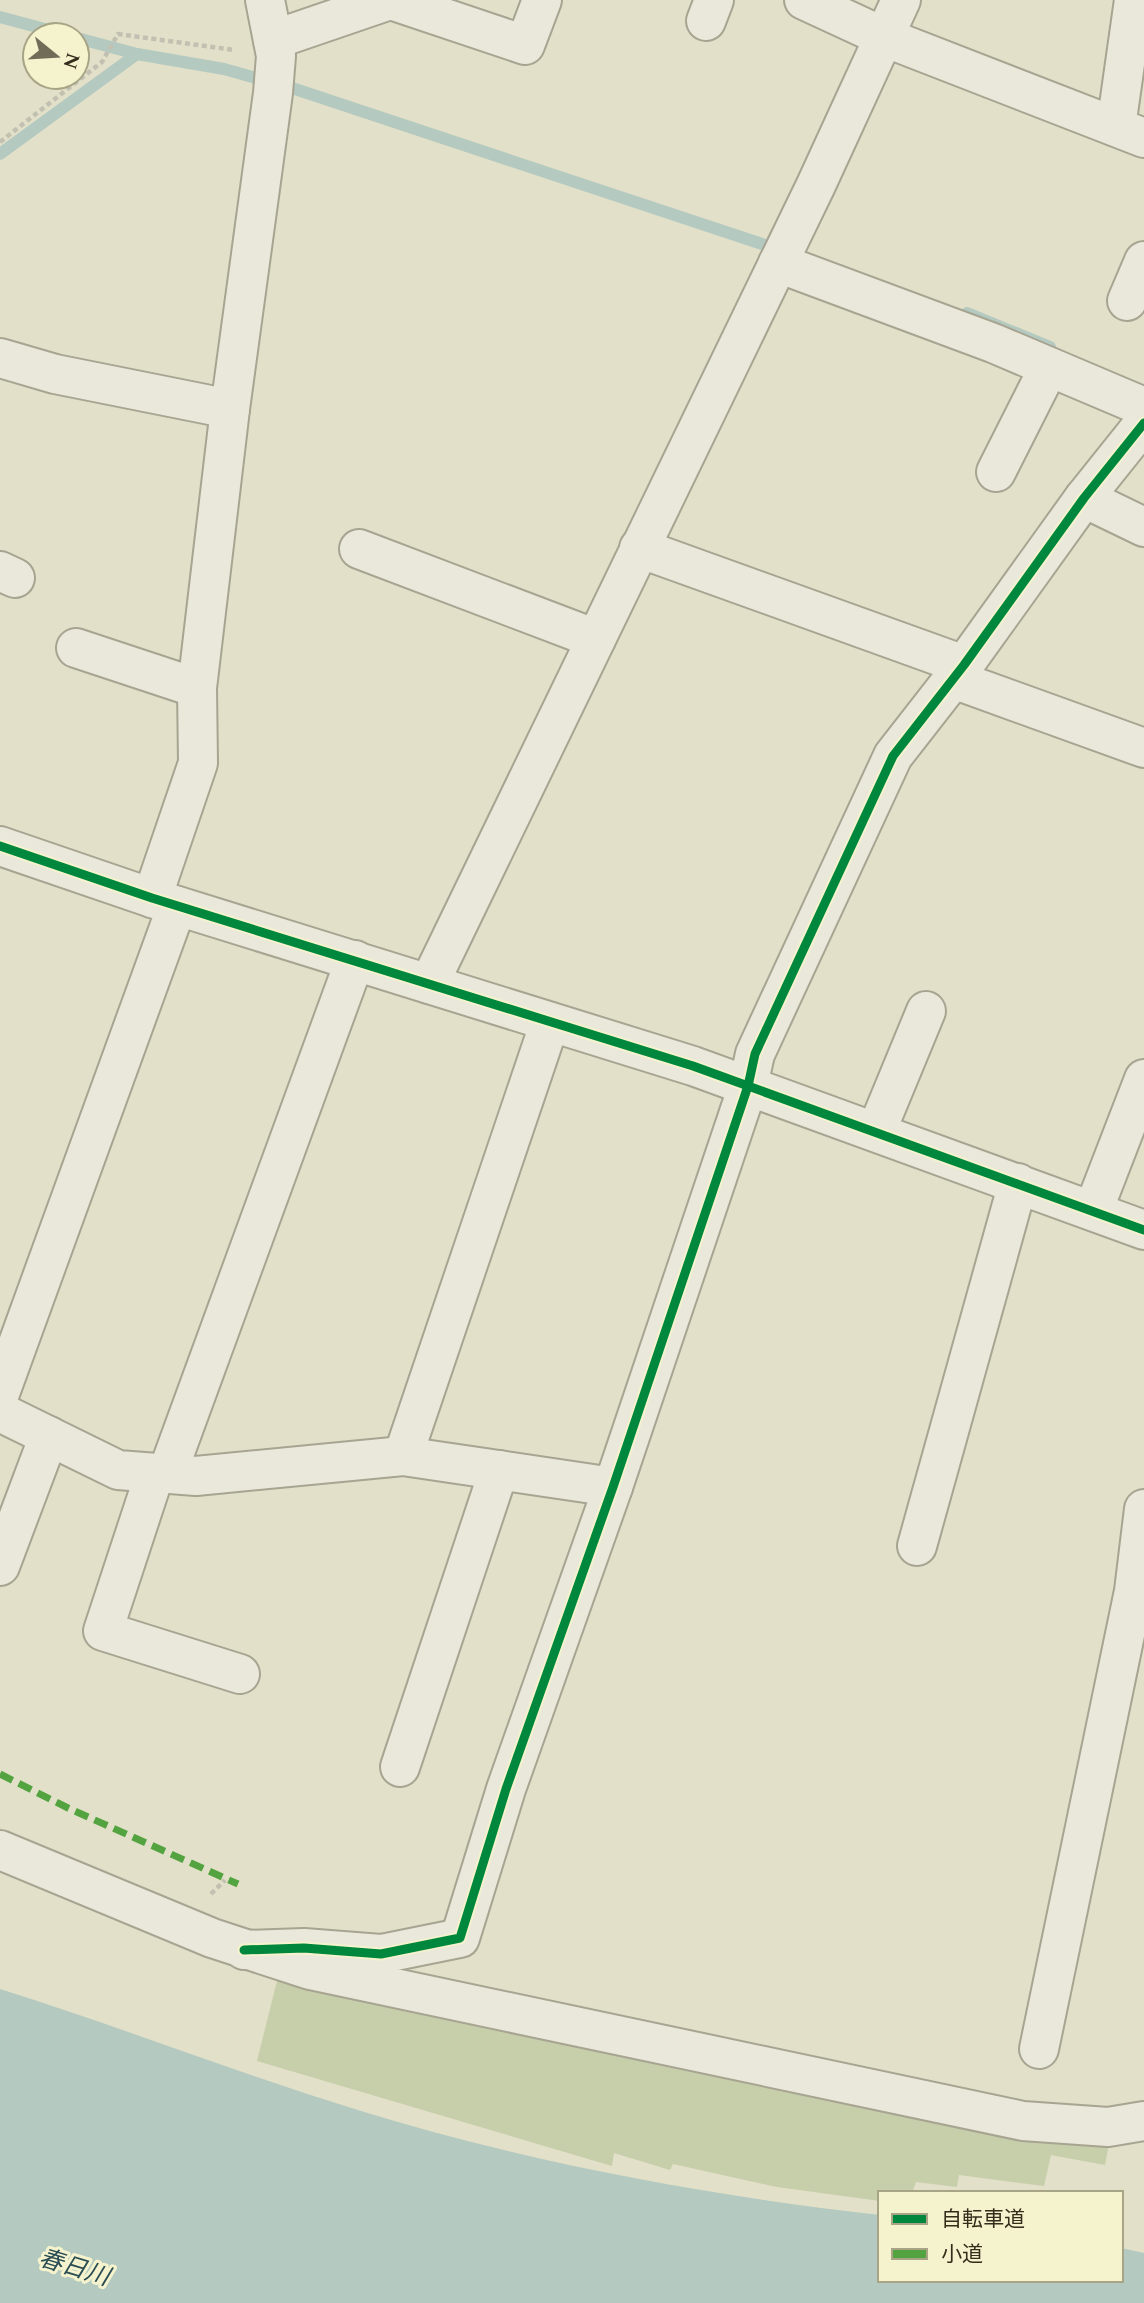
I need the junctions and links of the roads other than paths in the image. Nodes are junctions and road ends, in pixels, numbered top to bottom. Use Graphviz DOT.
graph roads {
  1 [pos="265,0"];
  2 [pos="391,0"];
  3 [pos="542,0"];
  4 [pos="804,0"];
  5 [pos="901,0"];
  6 [pos="1134,0"];
  7 [pos="884,37"];
  8 [pos="275,48"];
  9 [pos="1130,132"];
  10 [pos="785,248"];
  11 [pos="1144,261"];
  12 [pos="1127,301"];
  13 [pos="0,358"];
  14 [pos="1049,367"];
  15 [pos="1144,407"];
  16 [pos="230,409"];
  17 [pos="1144,423"];
  18 [pos="996,472"];
  19 [pos="1084,498"];
  20 [pos="1144,527"];
  21 [pos="639,548"];
  22 [pos="359,549"];
  23 [pos="596,639"];
  24 [pos="76,648"];
  25 [pos="958,672"];
  26 [pos="197,688"];
  27 [pos="1144,748"];
  28 [pos="0,846"];
  29 [pos="164,902"];
  30 [pos="355,960"];
  31 [pos="429,984"];
  32 [pos="926,1011"];
  33 [pos="550,1022"];
  34 [pos="1144,1079"];
  35 [pos="748,1086"];
  36 [pos="876,1132"];
  37 [pos="1017,1183"];
  38 [pos="1093,1211"];
  39 [pos="1144,1230"];
  40 [pos="0,1392"];
  41 [pos="0,1412"];
  42 [pos="49,1436"];
  43 [pos="403,1456"];
  44 [pos="499,1470"];
  45 [pos="161,1473"];
  46 [pos="613,1488"];
  47 [pos="1144,1509"];
  48 [pos="917,1546"];
  49 [pos="0,1566"];
  50 [pos="240,1674"];
  51 [pos="400,1767"];
  52 [pos="0,1850"];
  53 [pos="54,1871"];
  54 [pos="0,1874"];
  55 [pos="244,1950"];
  56 [pos="1039,2049"];
  57 [pos="1144,2121"];
  1 -- 8 [label="street"];
  2 -- 3 [label="street"];
  2 -- 8 [label="street"];
  4 -- 7 [label="street"];
  5 -- 7 [label="street"];
  6 -- 9 [label="street"];
  7 -- 9 [label="street"];
  7 -- 10 [label="street"];
  8 -- 16 [label="street"];
  10 -- 14 [label="street"];
  10 -- 21 [label="street"];
  11 -- 12 [label="street"];
  13 -- 16 [label="street"];
  14 -- 15 [label="street"];
  14 -- 18 [label="street"];
  16 -- 26 [label="street"];
  17 -- 19 [label="street"];
  19 -- 20 [label="street"];
  19 -- 25 [label="street"];
  21 -- 23 [label="street"];
  21 -- 25 [label="street"];
  22 -- 23 [label="street"];
  23 -- 31 [label="street"];
  24 -- 26 [label="street"];
  25 -- 27 [label="street"];
  25 -- 35 [label="street"];
  26 -- 29 [label="street"];
  28 -- 29 [label="street"];
  29 -- 30 [label="street"];
  29 -- 40 [label="street"];
  30 -- 31 [label="street"];
  30 -- 45 [label="street"];
  31 -- 33 [label="street"];
  32 -- 36 [label="street"];
  33 -- 35 [label="street"];
  33 -- 43 [label="street"];
  34 -- 38 [label="street"];
  35 -- 36 [label="street"];
  35 -- 46 [label="street"];
  36 -- 37 [label="street"];
  37 -- 38 [label="street"];
  37 -- 48 [label="street"];
  38 -- 39 [label="street"];
  41 -- 42 [label="street"];
  42 -- 45 [label="street"];
  42 -- 49 [label="street"];
  43 -- 44 [label="street"];
  43 -- 45 [label="street"];
  44 -- 46 [label="street"];
  44 -- 51 [label="street"];
  45 -- 50 [label="street"];
  46 -- 55 [label="street"];
  47 -- 56 [label="street"];
  52 -- 53 [label="street"];
  53 -- 54 [label="street"];
  53 -- 55 [label="street"];
  55 -- 57 [label="street"];
}
